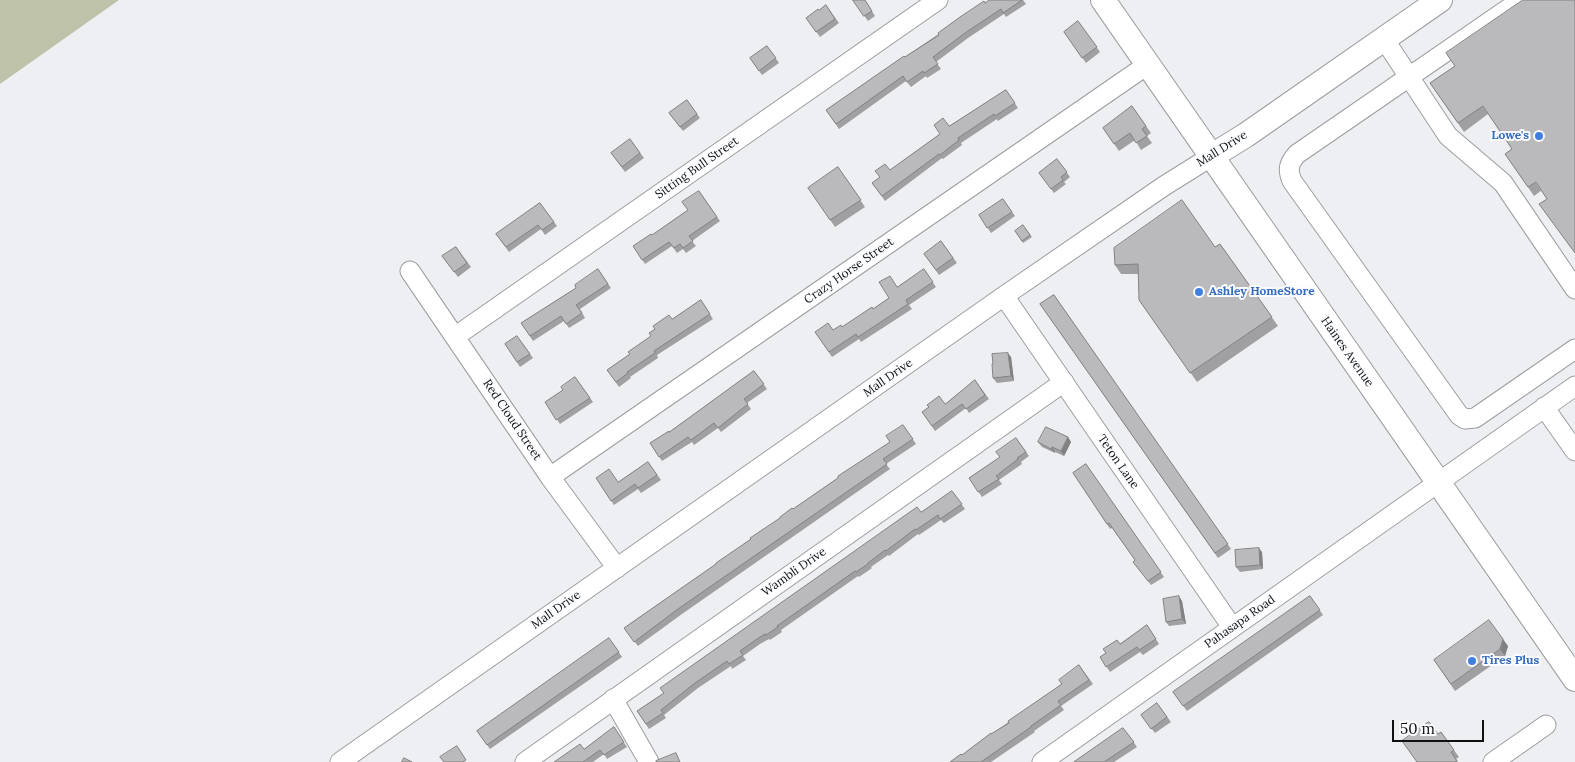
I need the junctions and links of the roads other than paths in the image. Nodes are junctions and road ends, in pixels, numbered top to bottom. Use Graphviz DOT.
graph roads {
  1 [pos="938,0"];
  2 [pos="1102,0"];
  3 [pos="1440,0"];
  4 [pos="1520,0"];
  5 [pos="1384,39"];
  6 [pos="1148,65"];
  7 [pos="1409,77"];
  8 [pos="1212,156"];
  9 [pos="410,271"];
  10 [pos="1575,289"];
  11 [pos="1004,296"];
  12 [pos="456,336"];
  13 [pos="1575,348"];
  14 [pos="1064,382"];
  15 [pos="1575,386"];
  16 [pos="1544,407"];
  17 [pos="1575,451"];
  18 [pos="550,477"];
  19 [pos="1438,483"];
  20 [pos="617,568"];
  21 [pos="1232,627"];
  22 [pos="1575,679"];
  23 [pos="614,699"];
  24 [pos="1546,724"];
  25 [pos="361,756"];
  26 [pos="340,762"];
  27 [pos="525,762"];
  28 [pos="649,762"];
  29 [pos="1042,762"];
  30 [pos="1493,762"];
  1 -- 12 [label="street, Sitting Bull Street"];
  2 -- 6 [label="main road, Haines Avenue"];
  3 -- 5 [label="main road, Mall Drive"];
  4 -- 7 [label="street"];
  5 -- 7 [label="street"];
  5 -- 8 [label="main road, Mall Drive"];
  6 -- 8 [label="main road, Haines Avenue"];
  6 -- 18 [label="street, Crazy Horse Street"];
  7 -- 10 [label="street"];
  7 -- 13 [label="street"];
  8 -- 11 [label="street, Mall Drive"];
  8 -- 19 [label="main road, Haines Avenue"];
  9 -- 12 [label="street, Red Cloud Street"];
  11 -- 14 [label="street, Teton Lane"];
  11 -- 20 [label="street, Mall Drive"];
  12 -- 18 [label="street, Red Cloud Street"];
  14 -- 21 [label="street, Teton Lane"];
  14 -- 23 [label="street, Wambli Drive"];
  15 -- 16 [label="street, Pahasapa Road"];
  16 -- 17 [label="street"];
  16 -- 19 [label="street, Pahasapa Road"];
  18 -- 20 [label="street, Red Cloud Street"];
  19 -- 21 [label="street, Pahasapa Road"];
  19 -- 22 [label="main road, Haines Avenue"];
  20 -- 25 [label="street, Mall Drive"];
  21 -- 29 [label="street, Pahasapa Road"];
  23 -- 27 [label="street, Wambli Drive"];
  23 -- 28 [label="street"];
  24 -- 30 [label="street"];
  25 -- 26 [label="street, Mall Drive"];
}
